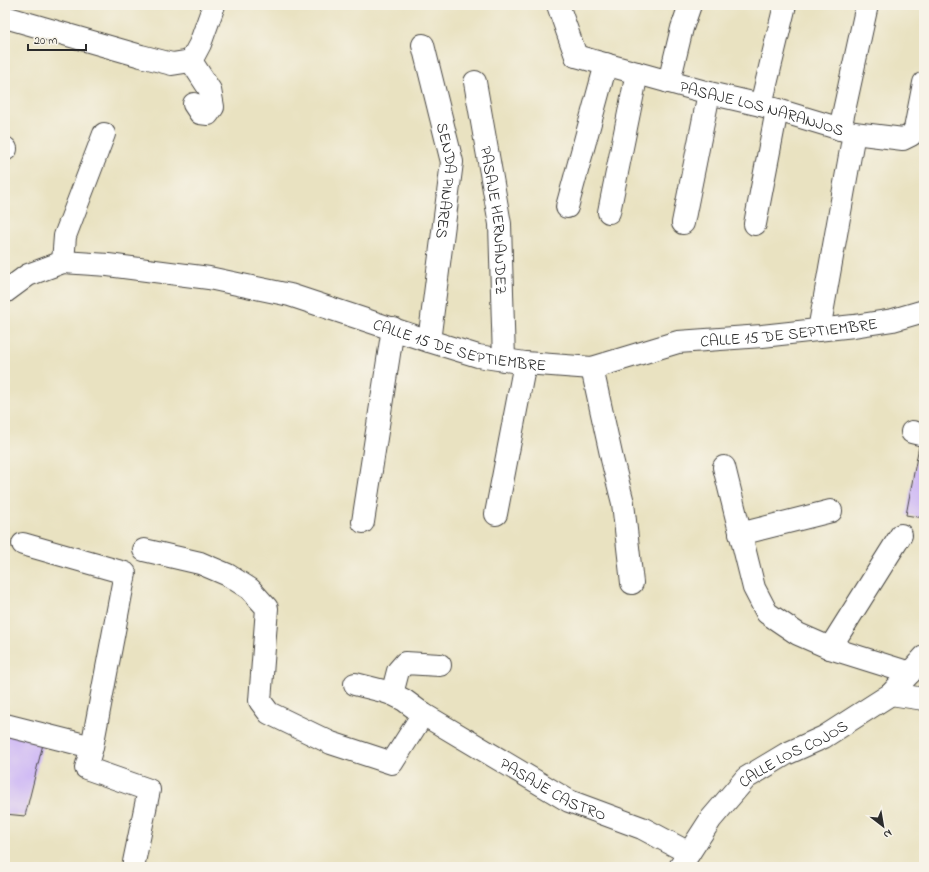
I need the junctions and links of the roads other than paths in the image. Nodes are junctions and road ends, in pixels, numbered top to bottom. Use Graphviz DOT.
graph roads {
  1 [pos="214,5"];
  2 [pos="558,5"];
  3 [pos="575,5"];
  4 [pos="690,5"];
  5 [pos="785,5"];
  6 [pos="867,5"];
  7 [pos="13,14"];
  8 [pos="422,45"];
  9 [pos="576,56"];
  10 [pos="191,61"];
  11 [pos="606,64"];
  12 [pos="637,73"];
  13 [pos="475,82"];
  14 [pos="669,82"];
  15 [pos="924,84"];
  16 [pos="709,93"];
  17 [pos="194,104"];
  18 [pos="769,108"];
  19 [pos="847,131"];
  20 [pos="104,134"];
  21 [pos="568,207"];
  22 [pos="609,212"];
  23 [pos="683,223"];
  24 [pos="755,224"];
  25 [pos="63,262"];
  26 [pos="5,292"];
  27 [pos="924,311"];
  28 [pos="393,328"];
  29 [pos="819,330"];
  30 [pos="430,341"];
  31 [pos="504,360"];
  32 [pos="526,363"];
  33 [pos="592,368"];
  34 [pos="724,467"];
  35 [pos="831,511"];
  36 [pos="496,514"];
  37 [pos="363,522"];
  38 [pos="740,534"];
  39 [pos="901,535"];
  40 [pos="23,544"];
  41 [pos="144,550"];
  42 [pos="632,583"];
  43 [pos="830,648"];
  44 [pos="924,657"];
  45 [pos="440,665"];
  46 [pos="910,673"];
  47 [pos="355,684"];
  48 [pos="392,694"];
  49 [pos="891,694"];
  50 [pos="924,699"];
  51 [pos="424,714"];
  52 [pos="5,725"];
  53 [pos="92,747"];
  54 [pos="684,860"];
  55 [pos="133,867"];
  1 -- 10 [label="street"];
  2 -- 9 [label="street"];
  3 -- 9 [label="street"];
  4 -- 14 [label="street"];
  5 -- 18 [label="street"];
  6 -- 19 [label="street"];
  7 -- 10 [label="street"];
  8 -- 30 [label="street, SENDA PINARES"];
  9 -- 11 [label="street, PASAJE LOS NARANJOS"];
  10 -- 17 [label="street"];
  11 -- 12 [label="street, PASAJE LOS NARANJOS"];
  11 -- 21 [label="street"];
  12 -- 14 [label="street, PASAJE LOS NARANJOS"];
  12 -- 22 [label="street"];
  13 -- 31 [label="street, PASAJE HERNANDEZ"];
  14 -- 16 [label="street, PASAJE LOS NARANJOS"];
  15 -- 19 [label="street"];
  16 -- 18 [label="street, PASAJE LOS NARANJOS"];
  16 -- 23 [label="street"];
  18 -- 19 [label="street, PASAJE LOS NARANJOS"];
  18 -- 24 [label="street"];
  19 -- 29 [label="street, PASAJE LOS NARANJOS"];
  20 -- 25 [label="street"];
  25 -- 26 [label="street, CALLE 15 DE SEPTIEMBRE"];
  25 -- 28 [label="street, CALLE 15 DE SEPTIEMBRE"];
  27 -- 29 [label="street, CALLE 15 DE SEPTIEMBRE"];
  28 -- 30 [label="street, CALLE 15 DE SEPTIEMBRE"];
  28 -- 37 [label="street"];
  29 -- 33 [label="street, CALLE 15 DE SEPTIEMBRE"];
  30 -- 31 [label="street, CALLE 15 DE SEPTIEMBRE"];
  31 -- 32 [label="street, CALLE 15 DE SEPTIEMBRE"];
  32 -- 33 [label="street, CALLE 15 DE SEPTIEMBRE"];
  32 -- 36 [label="street"];
  33 -- 42 [label="street"];
  34 -- 38 [label="street"];
  35 -- 38 [label="street"];
  38 -- 43 [label="street"];
  39 -- 43 [label="street"];
  40 -- 53 [label="street"];
  41 -- 51 [label="street"];
  43 -- 46 [label="street"];
  44 -- 46 [label="street, CALLE LOS COJOS"];
  45 -- 48 [label="street"];
  46 -- 49 [label="street, CALLE LOS COJOS"];
  47 -- 48 [label="street, PASAJE CASTRO"];
  48 -- 51 [label="street, PASAJE CASTRO"];
  49 -- 50 [label="street"];
  49 -- 54 [label="street, CALLE LOS COJOS"];
  51 -- 54 [label="street, PASAJE CASTRO"];
  52 -- 53 [label="street"];
  53 -- 55 [label="street"];
}
